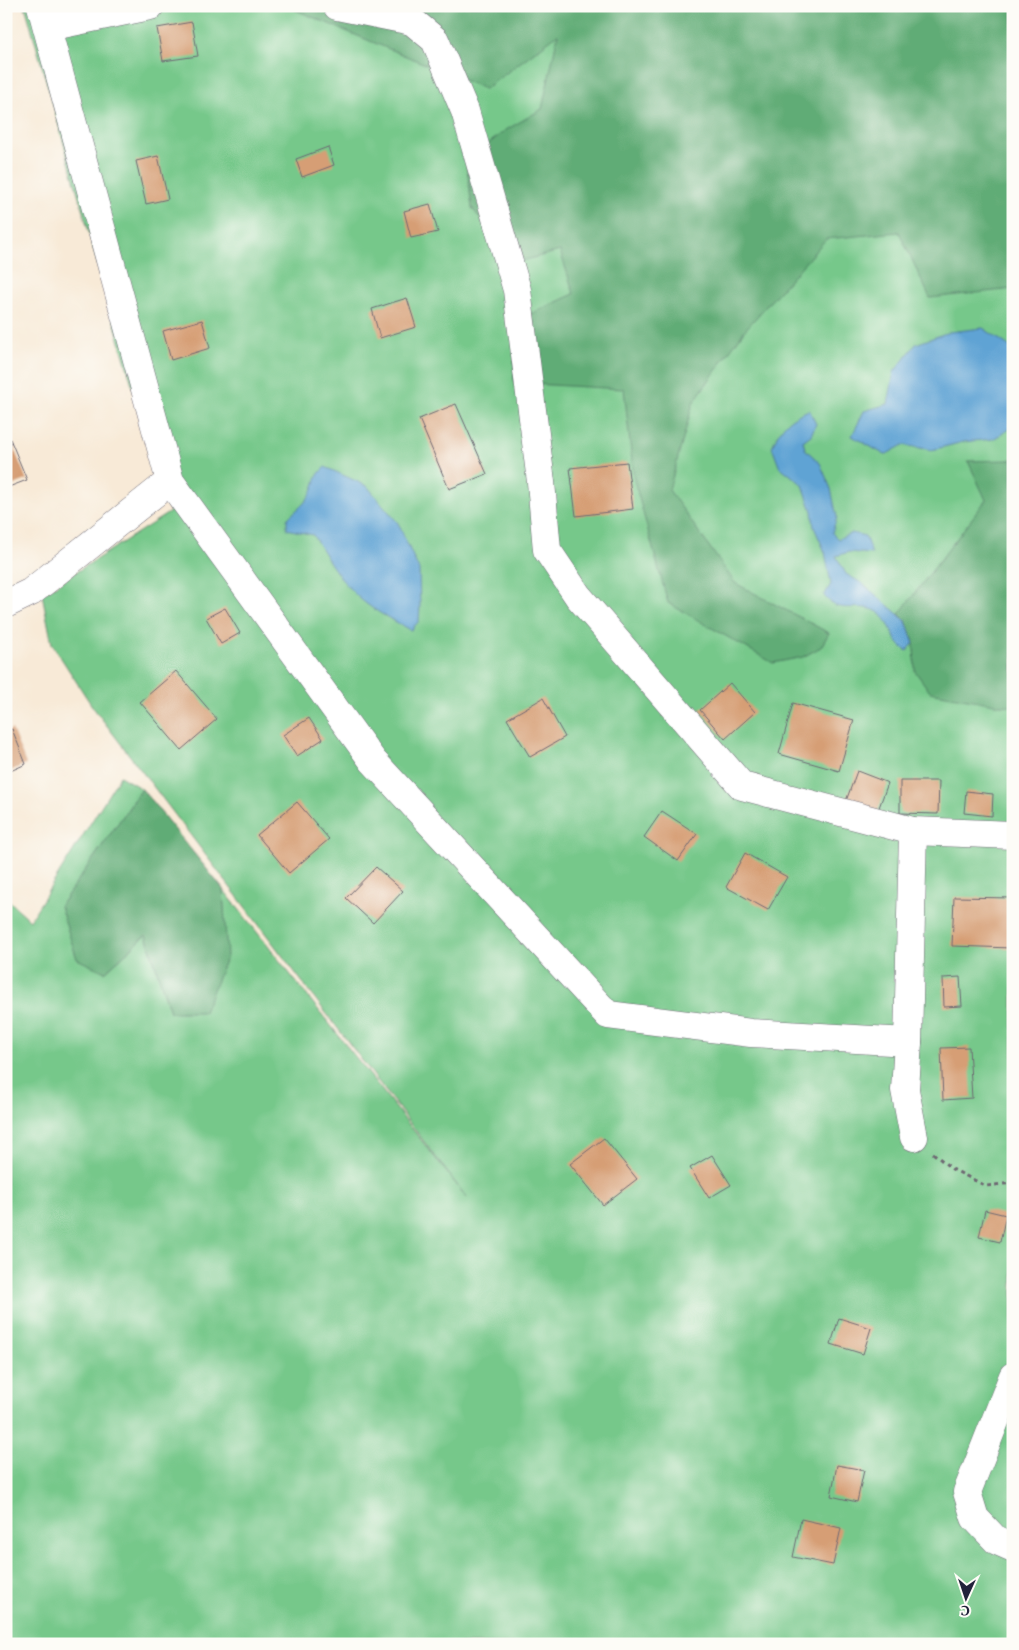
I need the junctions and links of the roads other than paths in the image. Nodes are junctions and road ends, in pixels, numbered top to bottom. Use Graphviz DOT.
graph roads {
  1 [pos="150,6"];
  2 [pos="337,6"];
  3 [pos="45,17"];
  4 [pos="170,481"];
  5 [pos="6,604"];
  6 [pos="913,831"];
  7 [pos="1013,835"];
  8 [pos="908,1042"];
  9 [pos="914,1137"];
  10 [pos="1013,1376"];
  11 [pos="1013,1548"];
  1 -- 3 [label="street"];
  2 -- 6 [label="street"];
  3 -- 4 [label="street"];
  4 -- 5 [label="street"];
  4 -- 8 [label="street"];
  6 -- 7 [label="street"];
  6 -- 8 [label="street"];
  8 -- 9 [label="street"];
  10 -- 11 [label="street"];
}
